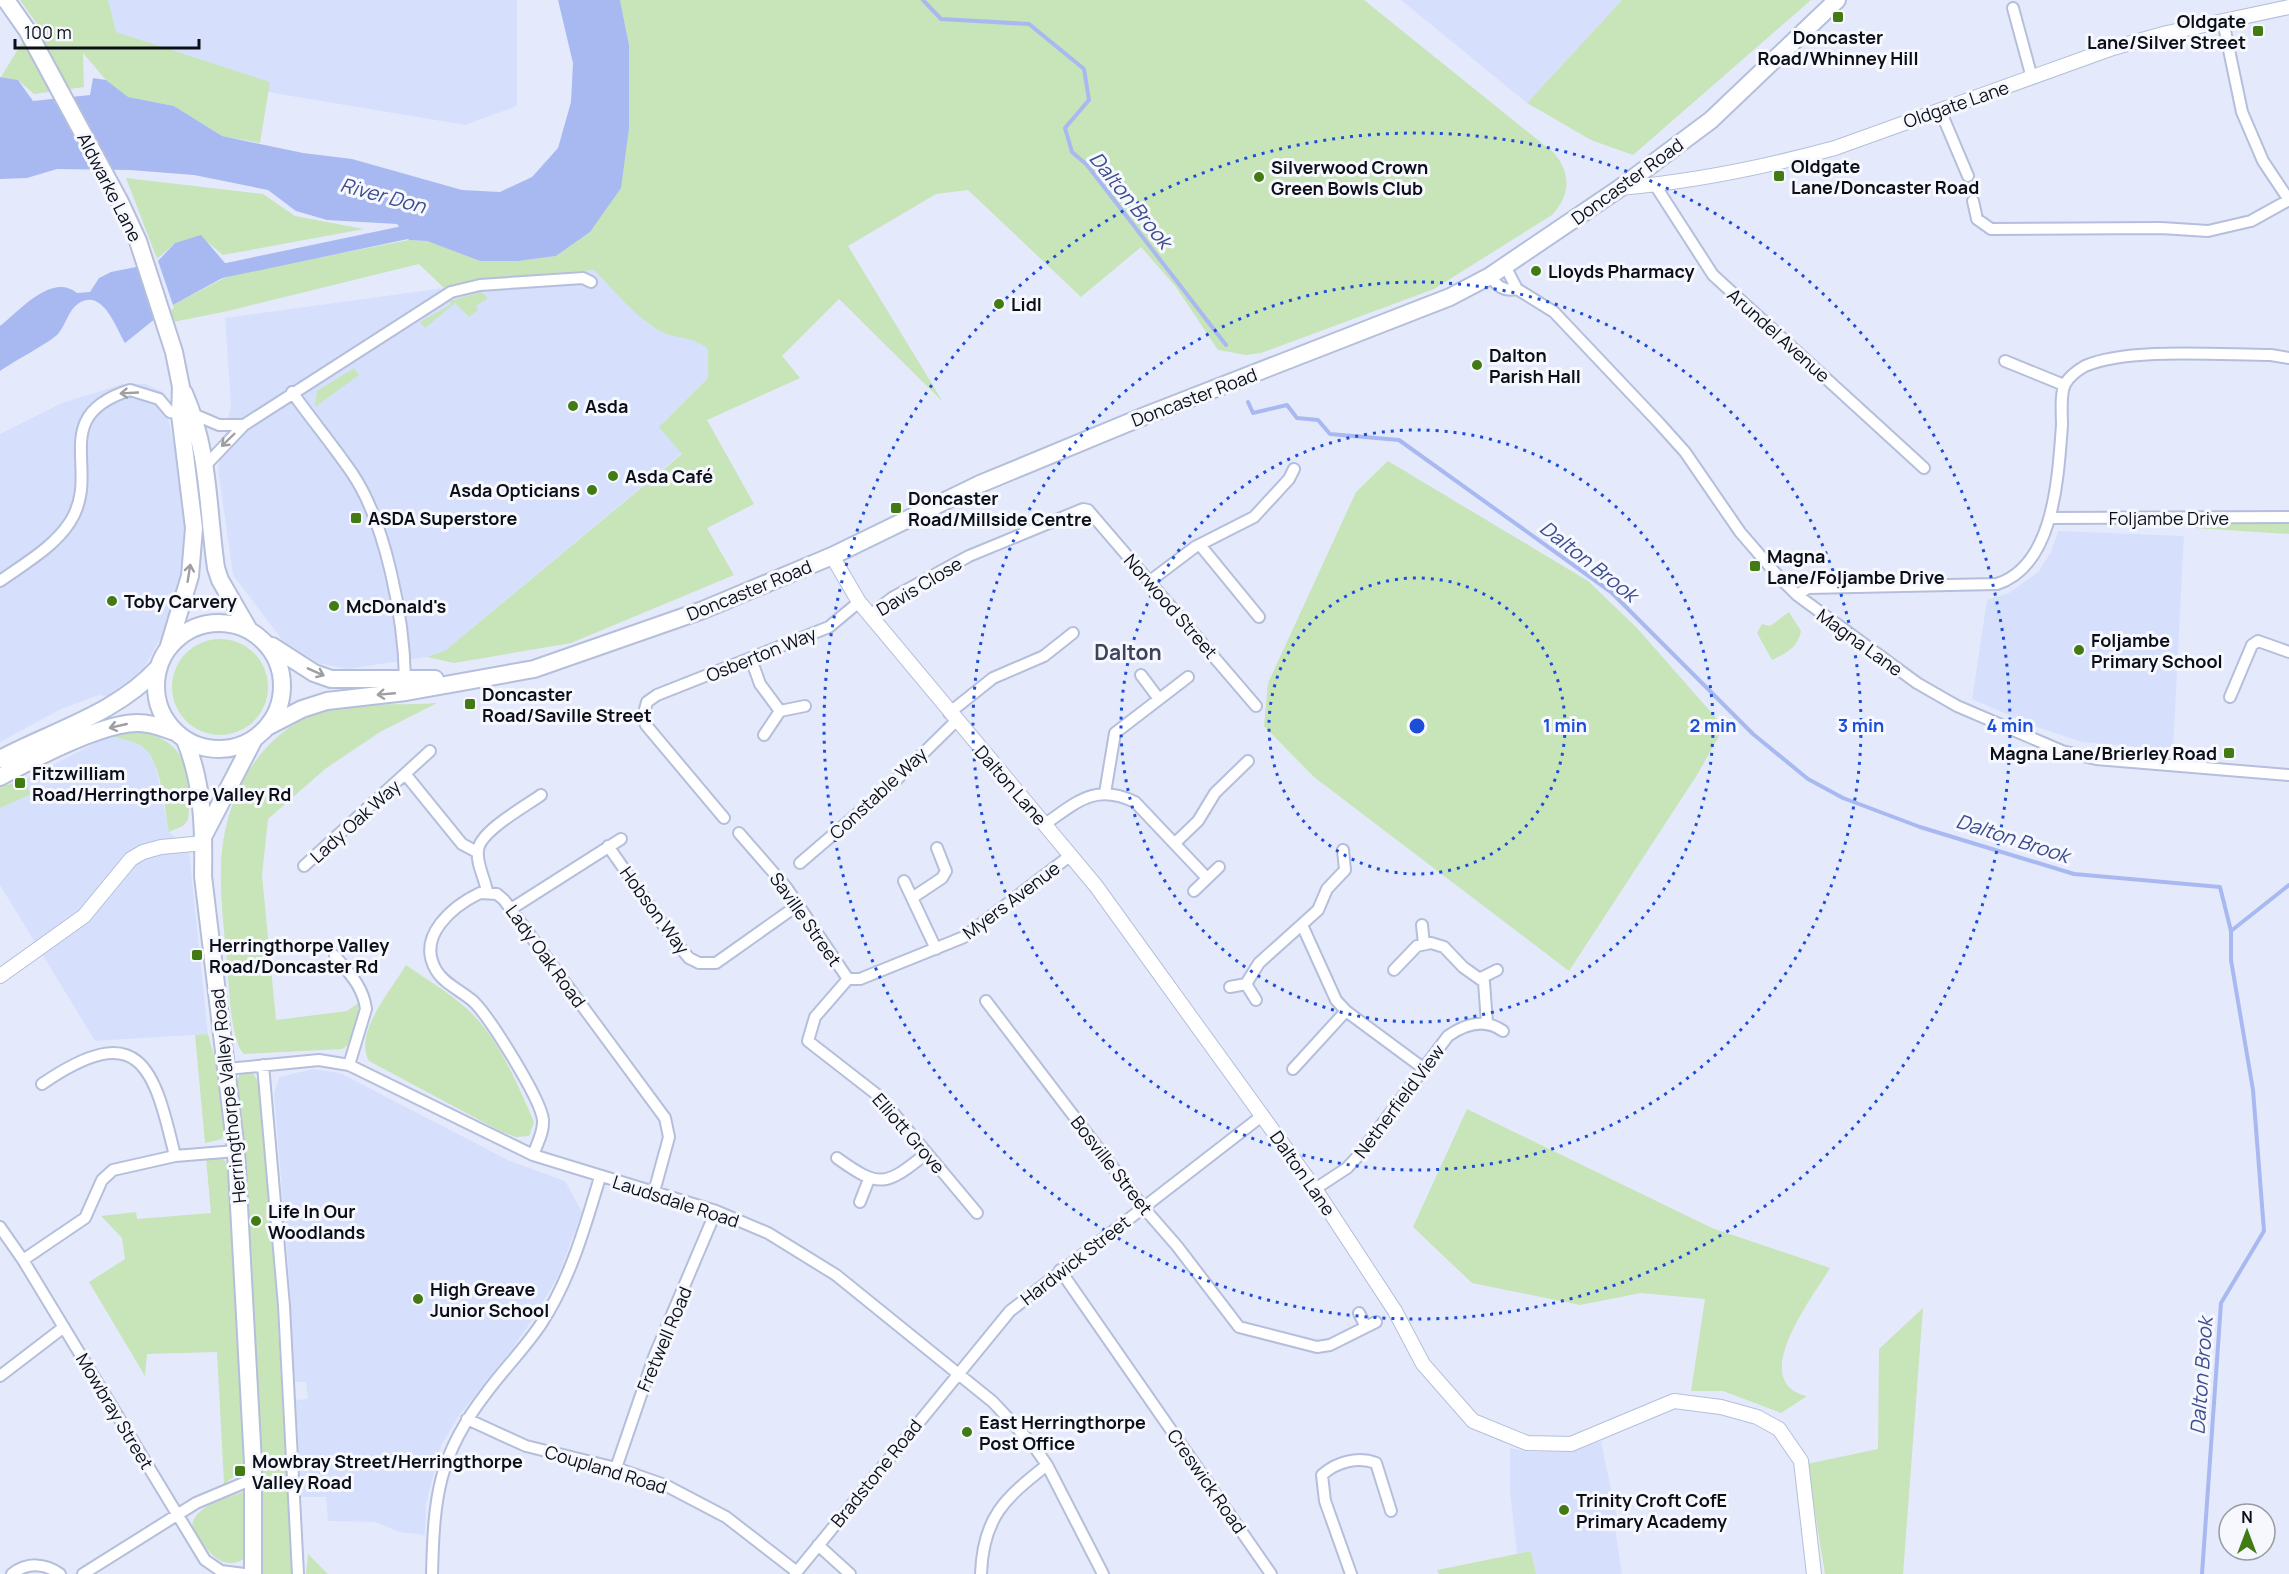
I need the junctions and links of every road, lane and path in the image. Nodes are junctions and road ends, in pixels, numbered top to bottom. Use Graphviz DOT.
graph roads {
  1 [pos="6,0"];
  2 [pos="1837,0"];
  3 [pos="2289,7"];
  4 [pos="2013,8"];
  5 [pos="2223,21"];
  6 [pos="2032,78"];
  7 [pos="1940,110"];
  8 [pos="1968,176"];
  9 [pos="1655,185"];
  10 [pos="1620,189"];
  11 [pos="2289,200"];
  12 [pos="1973,201"];
  13 [pos="1505,266"];
  14 [pos="1490,276"];
  15 [pos="591,282"];
  16 [pos="1517,290"];
  17 [pos="2289,358"];
  18 [pos="2005,361"];
  19 [pos="2064,385"];
  20 [pos="292,393"];
  21 [pos="187,414"];
  22 [pos="244,425"];
  23 [pos="206,466"];
  24 [pos="1924,468"];
  25 [pos="1293,478"];
  26 [pos="1083,509"];
  27 [pos="2289,517"];
  28 [pos="2050,518"];
  29 [pos="1200,545"];
  30 [pos="832,556"];
  31 [pos="0,580"];
  32 [pos="1150,581"];
  33 [pos="1797,595"];
  34 [pos="859,602"];
  35 [pos="870,615"];
  36 [pos="1259,617"];
  37 [pos="249,630"];
  38 [pos="1073,633"];
  39 [pos="266,643"];
  40 [pos="168,649"];
  41 [pos="2289,652"];
  42 [pos="751,659"];
  43 [pos="159,667"];
  44 [pos="1141,675"];
  45 [pos="1188,677"];
  46 [pos="485,678"];
  47 [pos="405,679"];
  48 [pos="2230,697"];
  49 [pos="1159,699"];
  50 [pos="805,706"];
  51 [pos="1256,706"];
  52 [pos="780,711"];
  53 [pos="953,717"];
  54 [pos="269,726"];
  55 [pos="764,735"];
  56 [pos="180,736"];
  57 [pos="254,739"];
  58 [pos="430,751"];
  59 [pos="0,759"];
  60 [pos="1248,761"];
  61 [pos="406,775"];
  62 [pos="2289,775"];
  63 [pos="0,777"];
  64 [pos="1105,793"];
  65 [pos="541,795"];
  66 [pos="724,818"];
  67 [pos="1045,824"];
  68 [pos="739,833"];
  69 [pos="204,839"];
  70 [pos="621,839"];
  71 [pos="1175,843"];
  72 [pos="608,846"];
  73 [pos="938,848"];
  74 [pos="1343,850"];
  75 [pos="477,852"];
  76 [pos="1071,855"];
  77 [pos="800,863"];
  78 [pos="304,866"];
  79 [pos="1220,867"];
  80 [pos="1207,878"];
  81 [pos="904,881"];
  82 [pos="1194,891"];
  83 [pos="488,892"];
  84 [pos="912,898"];
  85 [pos="798,905"];
  86 [pos="511,909"];
  87 [pos="1302,925"];
  88 [pos="1422,925"];
  89 [pos="1424,944"];
  90 [pos="936,949"];
  91 [pos="334,956"];
  92 [pos="1394,969"];
  93 [pos="1497,970"];
  94 [pos="0,976"];
  95 [pos="1481,978"];
  96 [pos="848,979"];
  97 [pos="1246,984"];
  98 [pos="1230,987"];
  99 [pos="1256,1000"];
  100 [pos="986,1001"];
  101 [pos="1346,1011"];
  102 [pos="1487,1023"];
  103 [pos="1503,1031"];
  104 [pos="263,1065"];
  105 [pos="349,1065"];
  106 [pos="1423,1068"];
  107 [pos="227,1069"];
  108 [pos="1293,1069"];
  109 [pos="42,1084"];
  110 [pos="1263,1115"];
  111 [pos="236,1151"];
  112 [pos="927,1152"];
  113 [pos="533,1155"];
  114 [pos="175,1156"];
  115 [pos="837,1158"];
  116 [pos="600,1177"];
  117 [pos="869,1179"];
  118 [pos="1315,1189"];
  119 [pos="654,1192"];
  120 [pos="860,1202"];
  121 [pos="1143,1207"];
  122 [pos="716,1211"];
  123 [pos="977,1213"];
  124 [pos="0,1227"];
  125 [pos="23,1260"];
  126 [pos="1060,1270"];
  127 [pos="1359,1313"];
  128 [pos="64,1327"];
  129 [pos="957,1373"];
  130 [pos="0,1376"];
  131 [pos="467,1419"];
  132 [pos="1047,1464"];
  133 [pos="616,1468"];
  134 [pos="253,1479"];
  135 [pos="1391,1512"];
  136 [pos="179,1515"];
  137 [pos="818,1545"];
  138 [pos="796,1573"];
  139 [pos="12,1574"];
  140 [pos="60,1574"];
  141 [pos="83,1574"];
  142 [pos="244,1574"];
  143 [pos="253,1574"];
  144 [pos="298,1574"];
  145 [pos="432,1574"];
  146 [pos="850,1574"];
  147 [pos="981,1574"];
  148 [pos="1103,1574"];
  149 [pos="1271,1574"];
  150 [pos="1351,1574"];
  151 [pos="1814,1574"];
  1 -- 21 [label="main road, Aldwarke Lane"];
  2 -- 10 [label="main road, Doncaster Road"];
  3 -- 5 [label="street, Oldgate Lane"];
  4 -- 6 [label="street"];
  5 -- 6 [label="street, Oldgate Lane"];
  5 -- 11 [label="street"];
  6 -- 7 [label="street, Oldgate Lane"];
  7 -- 8 [label="street"];
  7 -- 9 [label="street, Oldgate Lane"];
  9 -- 10 [label="street, Oldgate Lane"];
  9 -- 24 [label="street, Arundel Avenue"];
  10 -- 13 [label="main road, Doncaster Road"];
  11 -- 12 [label="street"];
  13 -- 14 [label="main road, Doncaster Road"];
  13 -- 16 [label="street"];
  14 -- 16 [label="street, Magna Lane"];
  14 -- 30 [label="main road, Doncaster Road"];
  15 -- 20 [label="street"];
  16 -- 33 [label="street, Magna Lane"];
  17 -- 19 [label="street"];
  18 -- 19 [label="street"];
  19 -- 28 [label="street"];
  20 -- 22 [label="street"];
  20 -- 47 [label="street"];
  21 -- 22 [label="street"];
  21 -- 23 [label="main road, Aldwarke Lane"];
  21 -- 31 [label="street, one-way"];
  40 -- 21 [label="main road, Aldwarke Lane, one-way"];
  22 -- 23 [label="street, one-way"];
  23 -- 37 [label="main road, Aldwarke Lane"];
  25 -- 29 [label="street"];
  26 -- 32 [label="street, Norwood Street"];
  26 -- 35 [label="street, Davis Close"];
  27 -- 28 [label="street, Foljambe Drive"];
  28 -- 33 [label="street"];
  29 -- 32 [label="street"];
  29 -- 36 [label="street"];
  30 -- 34 [label="street, Dalton Lane"];
  30 -- 46 [label="main road, Doncaster Road"];
  32 -- 51 [label="street, Norwood Street"];
  33 -- 62 [label="street, Magna Lane"];
  34 -- 35 [label="street, Dalton Lane"];
  34 -- 42 [label="street, Osberton Way"];
  35 -- 53 [label="street, Dalton Lane"];
  37 -- 39 [label="main road"];
  37 -- 40 [label="main road"];
  38 -- 53 [label="street, Constable Way"];
  39 -- 47 [label="main road, Doncaster Road, one-way"];
  39 -- 54 [label="main road"];
  40 -- 43 [label="main road"];
  41 -- 48 [label="street"];
  42 -- 52 [label="street"];
  42 -- 66 [label="street, Osberton Way"];
  43 -- 56 [label="main road"];
  43 -- 59 [label="main road"];
  44 -- 49 [label="street"];
  45 -- 49 [label="street"];
  46 -- 47 [label="main road, Doncaster Road"];
  46 -- 54 [label="main road, Doncaster Road, one-way"];
  49 -- 64 [label="street"];
  50 -- 52 [label="street"];
  52 -- 55 [label="street"];
  53 -- 67 [label="street, Dalton Lane"];
  53 -- 77 [label="street, Constable Way"];
  54 -- 57 [label="main road"];
  56 -- 57 [label="main road"];
  56 -- 63 [label="main road, one-way"];
  56 -- 69 [label="main road, Herringthorpe Valley Road"];
  57 -- 69 [label="main road, Herringthorpe Valley Road"];
  58 -- 61 [label="street, Lady Oak Way"];
  60 -- 71 [label="street"];
  61 -- 75 [label="street, Lady Oak Way"];
  61 -- 78 [label="street, Lady Oak Way"];
  64 -- 67 [label="street"];
  64 -- 71 [label="street"];
  65 -- 75 [label="street"];
  67 -- 76 [label="street, Dalton Lane"];
  68 -- 85 [label="street, Saville Street"];
  69 -- 94 [label="street"];
  69 -- 107 [label="main road, Herringthorpe Valley Road"];
  70 -- 72 [label="street"];
  71 -- 80 [label="street"];
  72 -- 85 [label="street, Hobson Way"];
  72 -- 86 [label="street"];
  73 -- 84 [label="street"];
  74 -- 87 [label="street"];
  75 -- 83 [label="street"];
  76 -- 90 [label="street, Myers Avenue"];
  76 -- 110 [label="street, Dalton Lane"];
  79 -- 80 [label="street"];
  80 -- 82 [label="street"];
  81 -- 84 [label="street"];
  83 -- 86 [label="street, Lady Oak Road"];
  83 -- 113 [label="street, Lady Oak Road"];
  84 -- 90 [label="street"];
  85 -- 96 [label="street, Saville Street"];
  86 -- 119 [label="street, Lady Oak Road"];
  87 -- 97 [label="street"];
  87 -- 101 [label="street"];
  88 -- 89 [label="street"];
  89 -- 92 [label="street"];
  89 -- 95 [label="street"];
  90 -- 96 [label="street, Myers Avenue"];
  91 -- 105 [label="street"];
  93 -- 95 [label="street"];
  95 -- 102 [label="street"];
  96 -- 112 [label="street, Elliott Grove"];
  97 -- 98 [label="street"];
  97 -- 99 [label="street"];
  100 -- 121 [label="street, Bosville Street"];
  101 -- 106 [label="street"];
  101 -- 108 [label="street"];
  102 -- 103 [label="street"];
  102 -- 106 [label="street, Netherfield View"];
  104 -- 105 [label="street, Laudsdale Road"];
  104 -- 107 [label="street, Laudsdale Road"];
  104 -- 144 [label="street, Herringthorpe Valley Road"];
  105 -- 113 [label="street, Laudsdale Road"];
  106 -- 118 [label="street, Netherfield View"];
  107 -- 111 [label="main road, Herringthorpe Valley Road"];
  109 -- 114 [label="street"];
  110 -- 118 [label="street, Dalton Lane"];
  110 -- 121 [label="street, Hardwick Street"];
  111 -- 114 [label="street"];
  111 -- 134 [label="main road, Herringthorpe Valley Road"];
  112 -- 117 [label="street"];
  112 -- 123 [label="street, Elliott Grove"];
  113 -- 116 [label="street, Laudsdale Road"];
  114 -- 125 [label="street"];
  115 -- 117 [label="street"];
  116 -- 119 [label="street, Laudsdale Road"];
  116 -- 131 [label="street"];
  117 -- 120 [label="street"];
  118 -- 151 [label="street, Dalton Lane"];
  119 -- 122 [label="street, Laudsdale Road"];
  121 -- 126 [label="street, Hardwick Street"];
  121 -- 127 [label="street, Bosville Street"];
  122 -- 129 [label="street, Laudsdale Road"];
  122 -- 133 [label="street, Fretwell Road"];
  124 -- 125 [label="street, Mowbray Street"];
  125 -- 128 [label="street, Mowbray Street"];
  126 -- 129 [label="street, Hardwick Street"];
  126 -- 149 [label="street, Creswick Road"];
  128 -- 130 [label="street"];
  128 -- 136 [label="street, Mowbray Street"];
  129 -- 132 [label="street, Laudsdale Road"];
  129 -- 137 [label="street, Bradstone Road"];
  131 -- 133 [label="street, Coupland Road"];
  131 -- 145 [label="street"];
  132 -- 147 [label="street"];
  132 -- 148 [label="street, Laudsdale Road"];
  133 -- 138 [label="street, Coupland Road"];
  134 -- 136 [label="street"];
  134 -- 143 [label="main road, Herringthorpe Valley Road"];
  135 -- 150 [label="street"];
  136 -- 141 [label="street"];
  136 -- 142 [label="street, Mowbray Street"];
  137 -- 138 [label="street, Bradstone Road"];
  137 -- 146 [label="street"];
  139 -- 140 [label="street"];
}
